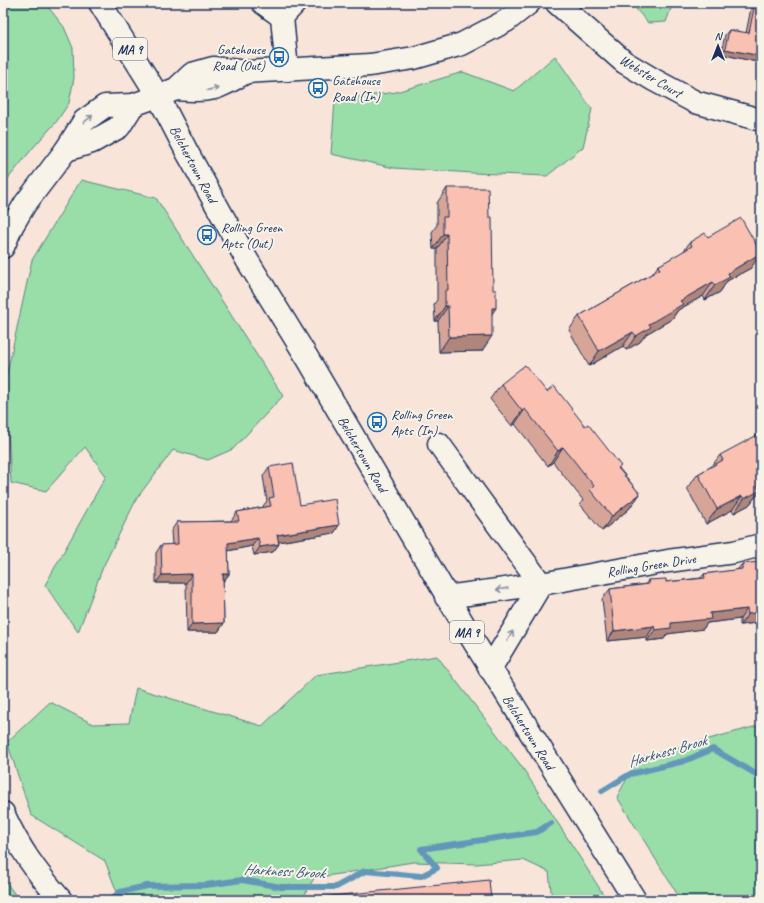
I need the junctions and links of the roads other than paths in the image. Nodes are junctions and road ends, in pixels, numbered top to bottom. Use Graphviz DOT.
graph roads {
  1 [pos="100,3"];
  2 [pos="263,3"];
  3 [pos="529,3"];
  4 [pos="557,3"];
  5 [pos="288,10"];
  6 [pos="287,70"];
  7 [pos="167,93"];
  8 [pos="761,120"];
  9 [pos="3,247"];
  10 [pos="439,444"];
  11 [pos="761,545"];
  12 [pos="541,584"];
  13 [pos="446,597"];
  14 [pos="490,669"];
  15 [pos="3,814"];
  16 [pos="61,900"];
  17 [pos="635,900"];
  1 -- 7 [label="main road, Belchertown Road / MA 9"];
  2 -- 5 [label="main road"];
  3 -- 6 [label="main road"];
  4 -- 8 [label="main road, Webster Court"];
  5 -- 6 [label="main road"];
  6 -- 7 [label="main road"];
  7 -- 9 [label="main road"];
  7 -- 13 [label="main road, Belchertown Road / MA 9"];
  10 -- 12 [label="main road"];
  11 -- 12 [label="main road, Rolling Green Drive"];
  12 -- 13 [label="main road, Rolling Green Drive, one-way"];
  14 -- 12 [label="main road, one-way"];
  13 -- 14 [label="main road, Belchertown Road / MA 9"];
  14 -- 17 [label="main road, Belchertown Road / MA 9"];
  15 -- 16 [label="main road"];
}
